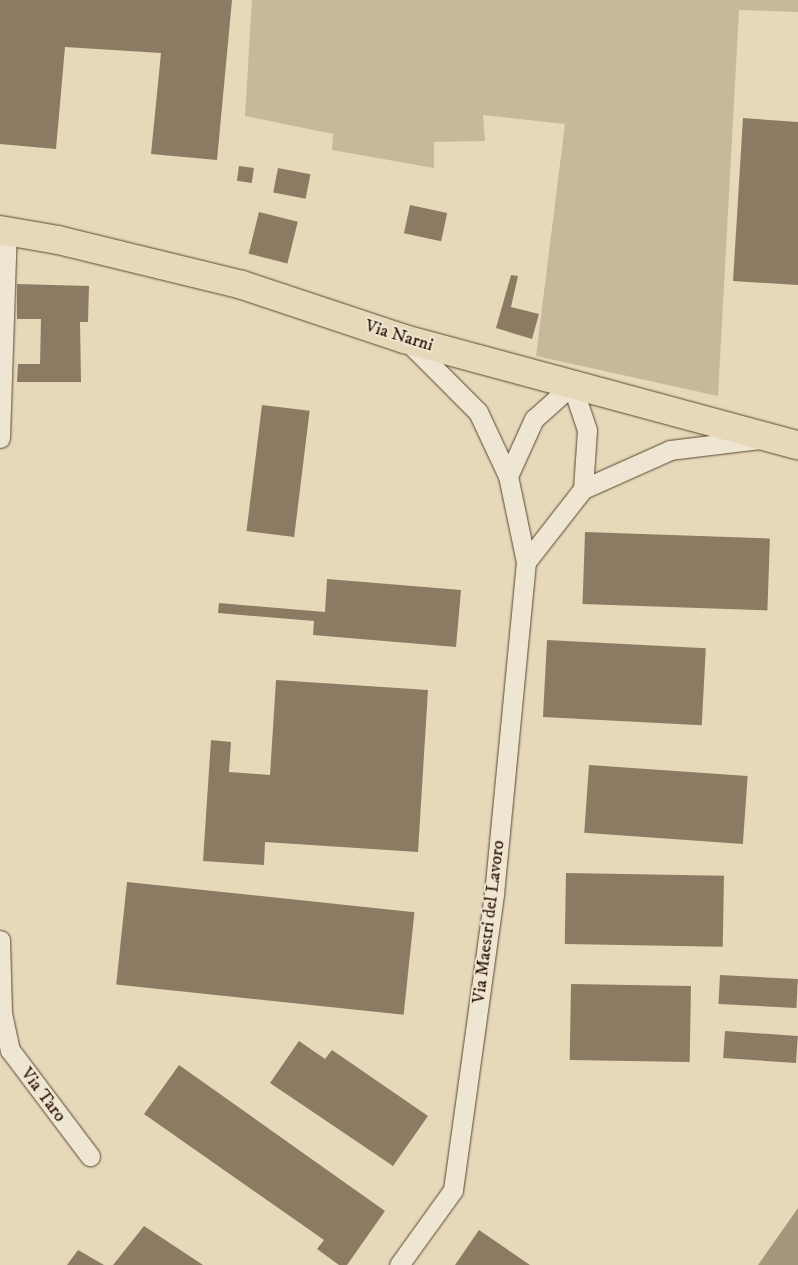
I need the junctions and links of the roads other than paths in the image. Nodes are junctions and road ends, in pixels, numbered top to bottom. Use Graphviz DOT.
graph roads {
  1 [pos="4,231"];
  2 [pos="404,338"];
  3 [pos="572,385"];
  4 [pos="0,438"];
  5 [pos="772,438"];
  6 [pos="798,445"];
  7 [pos="508,476"];
  8 [pos="583,489"];
  9 [pos="526,562"];
  10 [pos="0,940"];
  11 [pos="90,1156"];
  12 [pos="399,1265"];
  1 -- 2 [label="main road, Via Narni"];
  1 -- 4 [label="street"];
  2 -- 3 [label="main road, Via Narni"];
  2 -- 7 [label="street, Via Maestri del Lavoro"];
  3 -- 5 [label="main road, Via Narni"];
  3 -- 7 [label="street"];
  3 -- 8 [label="street"];
  5 -- 6 [label="main road, Via Narni"];
  5 -- 8 [label="street"];
  7 -- 9 [label="street, Via Maestri del Lavoro"];
  8 -- 9 [label="street"];
  9 -- 12 [label="street, Via Maestri del Lavoro"];
  10 -- 11 [label="street, Via Taro"];
}
